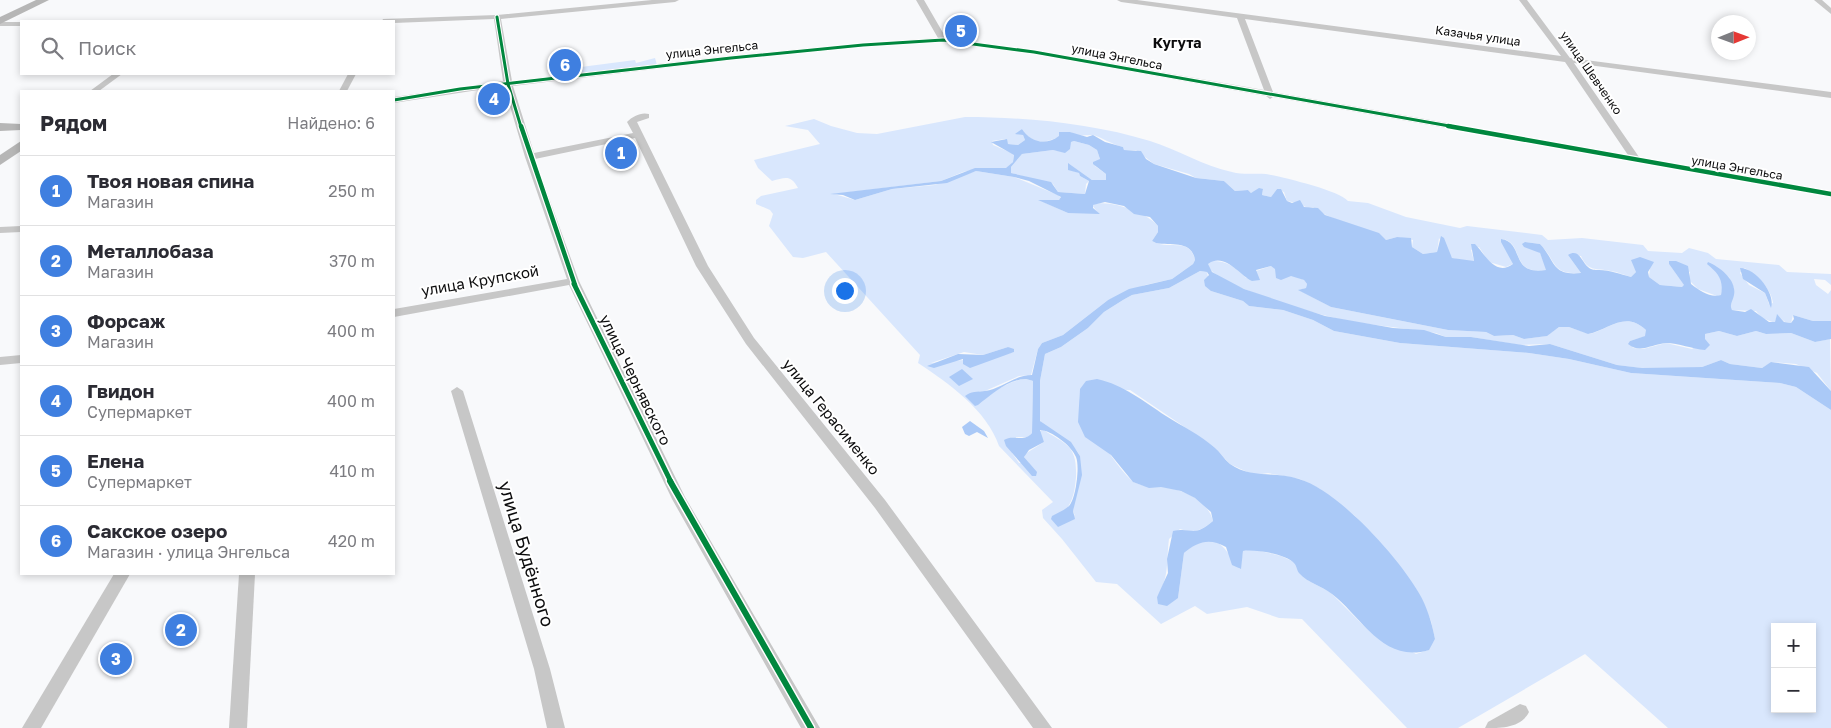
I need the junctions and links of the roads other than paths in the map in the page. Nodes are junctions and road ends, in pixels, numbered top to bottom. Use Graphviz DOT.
graph roads {
  1 [pos="44,0"];
  2 [pos="674,0"];
  3 [pos="920,0"];
  4 [pos="1121,0"];
  5 [pos="1523,0"];
  6 [pos="1818,0"];
  7 [pos="1831,12"];
  8 [pos="1240,16"];
  9 [pos="497,17"];
  10 [pos="395,21"];
  11 [pos="0,22"];
  12 [pos="20,24"];
  13 [pos="942,40"];
  14 [pos="1567,59"];
  15 [pos="117,75"];
  16 [pos="351,75"];
  17 [pos="508,84"];
  18 [pos="95,90"];
  19 [pos="344,90"];
  20 [pos="1831,95"];
  21 [pos="1270,96"];
  22 [pos="395,100"];
  23 [pos="646,116"];
  24 [pos="0,127"];
  25 [pos="20,127"];
  26 [pos="638,135"];
  27 [pos="20,146"];
  28 [pos="530,157"];
  29 [pos="0,161"];
  30 [pos="1637,161"];
  31 [pos="1831,194"];
  32 [pos="20,229"];
  33 [pos="0,230"];
  34 [pos="573,281"];
  35 [pos="395,313"];
  36 [pos="20,359"];
  37 [pos="0,361"];
  38 [pos="457,391"];
  39 [pos="121,575"];
  40 [pos="247,575"];
  41 [pos="1520,712"];
  42 [pos="31,728"];
  43 [pos="238,728"];
  44 [pos="556,728"];
  45 [pos="811,728"];
  46 [pos="1043,728"];
  47 [pos="1494,728"];
  1 -- 11 [label="main road"];
  2 -- 9 [label="street"];
  3 -- 13 [label="street"];
  4 -- 8 [label="street, Казачья улица"];
  5 -- 14 [label="street, улица Шевченко"];
  6 -- 7 [label="street"];
  8 -- 14 [label="street, Казачья улица"];
  8 -- 21 [label="street"];
  9 -- 10 [label="street"];
  9 -- 17 [label="street, улица Чернявского"];
  11 -- 12 [label="street"];
  13 -- 17 [label="street, улица Энгельса"];
  13 -- 21 [label="street, улица Энгельса"];
  14 -- 20 [label="street, Казачья улица"];
  14 -- 30 [label="street, улица Шевченко"];
  15 -- 18 [label="street"];
  16 -- 19 [label="street"];
  17 -- 22 [label="street, улица Энгельса"];
  17 -- 28 [label="street, улица Чернявского"];
  21 -- 30 [label="street, улица Энгельса"];
  23 -- 26 [label="street"];
  24 -- 25 [label="main road"];
  26 -- 28 [label="street"];
  26 -- 46 [label="street, улица Герасименко"];
  27 -- 29 [label="main road"];
  28 -- 34 [label="street, улица Чернявского"];
  30 -- 31 [label="street, улица Энгельса"];
  32 -- 33 [label="street"];
  34 -- 35 [label="street, улица Крупской"];
  34 -- 45 [label="street, улица Чернявского"];
  36 -- 37 [label="street"];
  38 -- 44 [label="street, улица Будённого"];
  39 -- 42 [label="street"];
  40 -- 43 [label="street"];
  41 -- 47 [label="street"];
}
